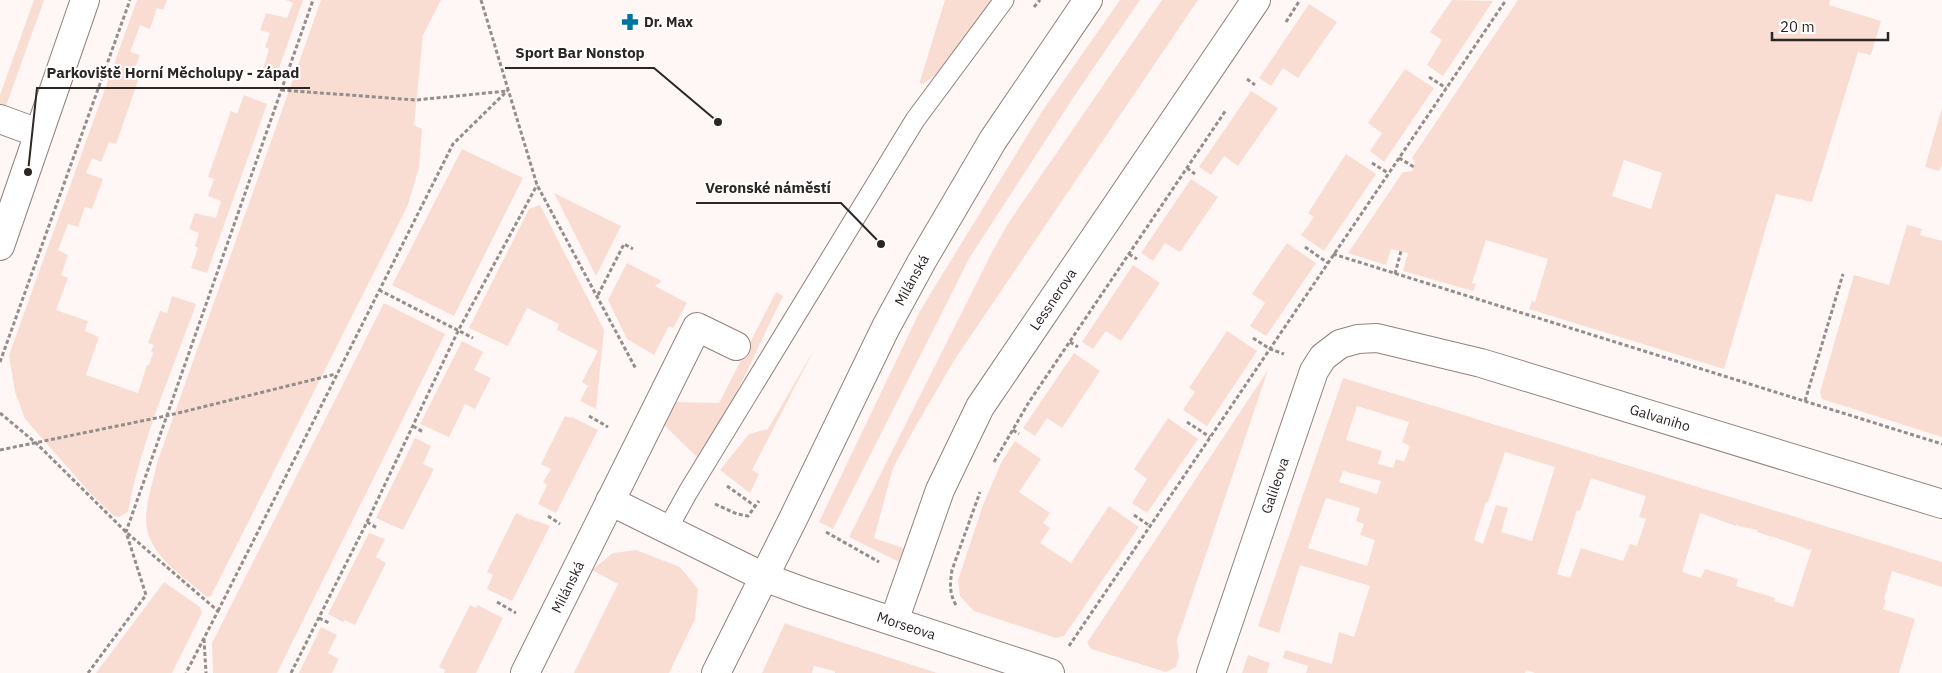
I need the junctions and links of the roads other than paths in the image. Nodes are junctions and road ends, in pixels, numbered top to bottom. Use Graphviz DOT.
graph roads {
  1 [pos="85,0"];
  2 [pos="1004,0"];
  3 [pos="1088,0"];
  4 [pos="1256,0"];
  5 [pos="0,119"];
  6 [pos="38,133"];
  7 [pos="0,246"];
  8 [pos="1377,338"];
  9 [pos="736,346"];
  10 [pos="610,501"];
  11 [pos="1942,504"];
  12 [pos="668,530"];
  13 [pos="764,577"];
  14 [pos="894,621"];
  15 [pos="526,673"];
  16 [pos="716,673"];
  17 [pos="1050,673"];
  18 [pos="1210,673"];
  1 -- 6 [label="street"];
  2 -- 12 [label="lane"];
  3 -- 13 [label="street, Milánská"];
  4 -- 14 [label="street, Lessnerova"];
  5 -- 6 [label="street"];
  6 -- 7 [label="street"];
  8 -- 11 [label="street, Galvaniho"];
  8 -- 18 [label="street, Galileova"];
  9 -- 10 [label="street, Milánská"];
  10 -- 12 [label="street"];
  10 -- 15 [label="street, Milánská"];
  12 -- 13 [label="street"];
  13 -- 14 [label="street, Morseova"];
  13 -- 16 [label="street, Milánská"];
  14 -- 17 [label="street, Morseova"];
}
